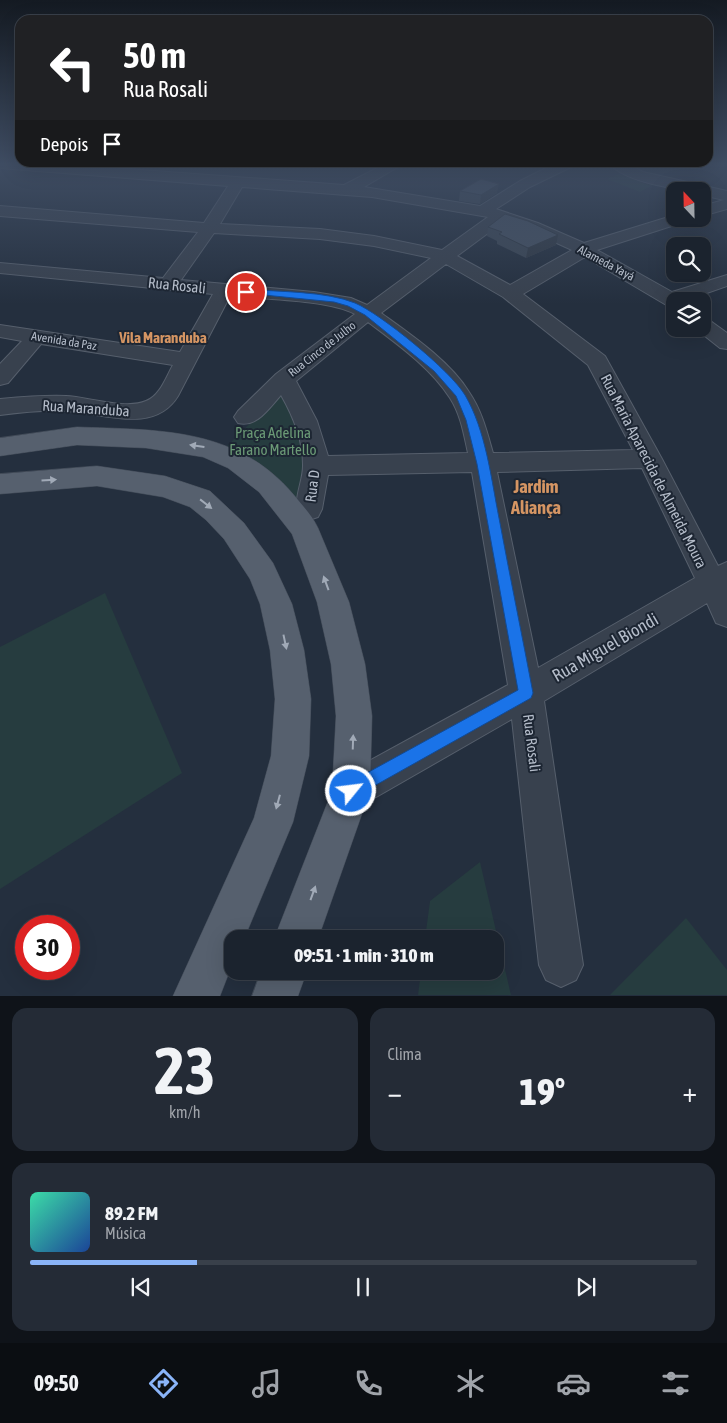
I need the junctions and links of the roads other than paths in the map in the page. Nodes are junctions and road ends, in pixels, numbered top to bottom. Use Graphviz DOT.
graph roads {
  1 [pos="220,210"];
  2 [pos="479,210"];
  3 [pos="0,211"];
  4 [pos="482,211"];
  5 [pos="500,216"];
  6 [pos="666,223"];
  7 [pos="209,228"];
  8 [pos="584,249"];
  9 [pos="445,256"];
  10 [pos="0,268"];
  11 [pos="727,280"];
  12 [pos="169,283"];
  13 [pos="224,290"];
  14 [pos="696,292"];
  15 [pos="510,294"];
  16 [pos="666,297"];
  17 [pos="368,313"];
  18 [pos="711,330"];
  19 [pos="0,331"];
  20 [pos="36,337"];
  21 [pos="727,342"];
  22 [pos="187,360"];
  23 [pos="0,378"];
  24 [pos="284,378"];
  25 [pos="0,407"];
  26 [pos="246,417"];
  27 [pos="0,447"];
  28 [pos="650,459"];
  29 [pos="483,464"];
  30 [pos="316,466"];
  31 [pos="0,484"];
  32 [pos="310,509"];
  33 [pos="719,580"];
  34 [pos="727,613"];
  35 [pos="526,693"];
  36 [pos="351,791"];
  37 [pos="299,930"];
  38 [pos="561,964"];
  39 [pos="281,980"];
  40 [pos="196,996"];
  41 [pos="275,996"];
  1 -- 7 [label="street"];
  2 -- 4 [label="street, Alameda Yayá"];
  3 -- 7 [label="street, Rua Maria Aparecida de Almeida Moura"];
  4 -- 5 [label="street, Alameda Yayá"];
  5 -- 8 [label="street, Alameda Yayá"];
  5 -- 9 [label="street, Rua Cinco de Julho"];
  6 -- 8 [label="street"];
  7 -- 9 [label="street, Rua Maria Aparecida de Almeida Moura"];
  7 -- 12 [label="street"];
  8 -- 15 [label="street"];
  8 -- 16 [label="street, Alameda Yayá"];
  9 -- 15 [label="street, Rua Maria Aparecida de Almeida Moura"];
  9 -- 17 [label="street, Rua Cinco de Julho"];
  10 -- 12 [label="street, Rua Rosali"];
  11 -- 14 [label="street"];
  12 -- 13 [label="street, Rua Rosali"];
  13 -- 17 [label="street, Rua Rosali"];
  13 -- 22 [label="street, Rua Maranduba"];
  15 -- 28 [label="street, Rua Maria Aparecida de Almeida Moura"];
  17 -- 24 [label="street, Rua Cinco de Julho"];
  17 -- 29 [label="street, Rua Rosali"];
  18 -- 21 [label="street"];
  19 -- 20 [label="street, Avenida da Paz"];
  20 -- 22 [label="street, Avenida da Paz"];
  20 -- 23 [label="street"];
  22 -- 25 [label="street, Rua Maranduba"];
  24 -- 26 [label="street, Rua Cinco de Julho"];
  24 -- 30 [label="street, Rua D"];
  36 -- 27 [label="main road, one-way"];
  28 -- 29 [label="street"];
  28 -- 33 [label="street, Rua Maria Aparecida de Almeida Moura"];
  29 -- 30 [label="street"];
  29 -- 35 [label="street, Rua Rosali"];
  30 -- 32 [label="street, Rua D"];
  31 -- 40 [label="main road, one-way"];
  33 -- 34 [label="street, Rua Maria Aparecida de Almeida Moura"];
  33 -- 35 [label="street, Rua Miguel Biondi"];
  35 -- 36 [label="street, Rua Miguel Biondi"];
  35 -- 38 [label="street, Rua Rosali"];
  37 -- 36 [label="main road, one-way"];
  39 -- 41 [label="main road"];
}
